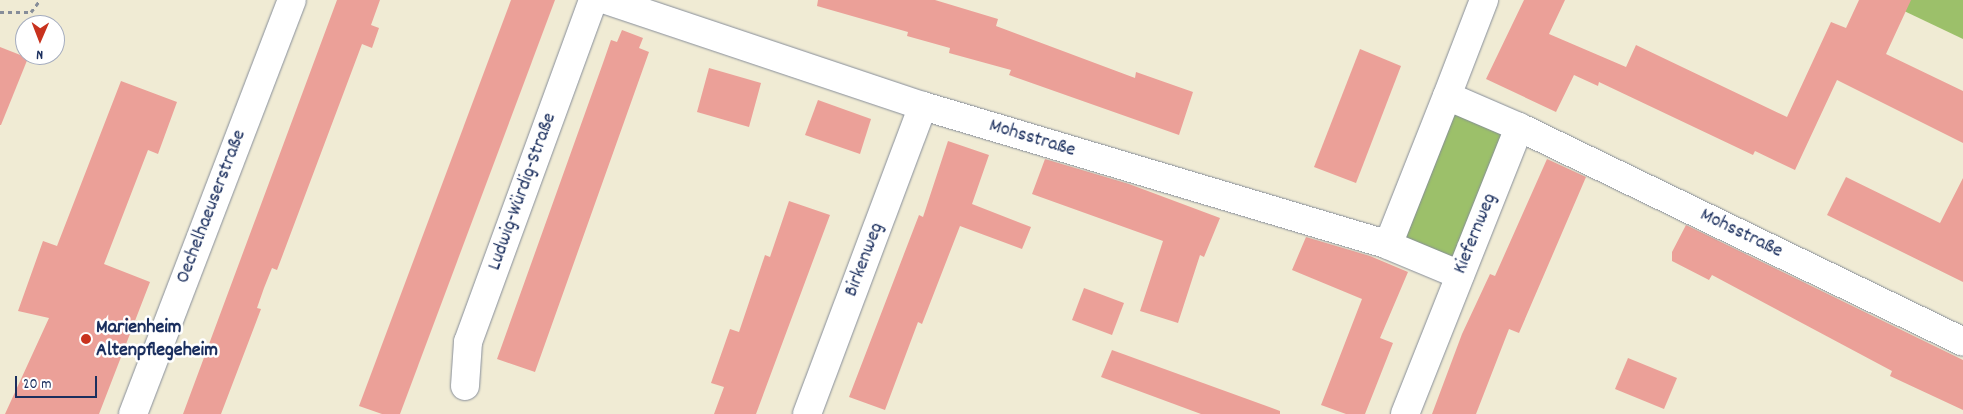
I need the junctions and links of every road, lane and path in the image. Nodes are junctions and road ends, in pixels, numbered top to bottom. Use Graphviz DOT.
graph roads {
  1 [pos="40,0"];
  2 [pos="292,0"];
  3 [pos="593,0"];
  4 [pos="606,0"];
  5 [pos="1484,0"];
  6 [pos="0,12"];
  7 [pos="1447,96"];
  8 [pos="923,106"];
  9 [pos="1519,127"];
  10 [pos="1388,245"];
  11 [pos="1460,275"];
  12 [pos="1963,342"];
  13 [pos="465,386"];
  14 [pos="133,414"];
  15 [pos="807,414"];
  16 [pos="1405,414"];
  1 -- 6 [label="path"];
  2 -- 14 [label="street, Oechelhaeuserstraße"];
  3 -- 13 [label="street, Ludwig-Würdig-Straße"];
  4 -- 8 [label="street, Mohsstraße"];
  5 -- 7 [label="street"];
  7 -- 9 [label="street"];
  7 -- 10 [label="street"];
  8 -- 10 [label="street, Mohsstraße"];
  8 -- 15 [label="street, Birkenweg"];
  9 -- 11 [label="street, Kiefernweg"];
  9 -- 12 [label="street, Mohsstraße"];
  10 -- 11 [label="street, Mohsstraße"];
  11 -- 16 [label="street, Kiefernweg"];
}
